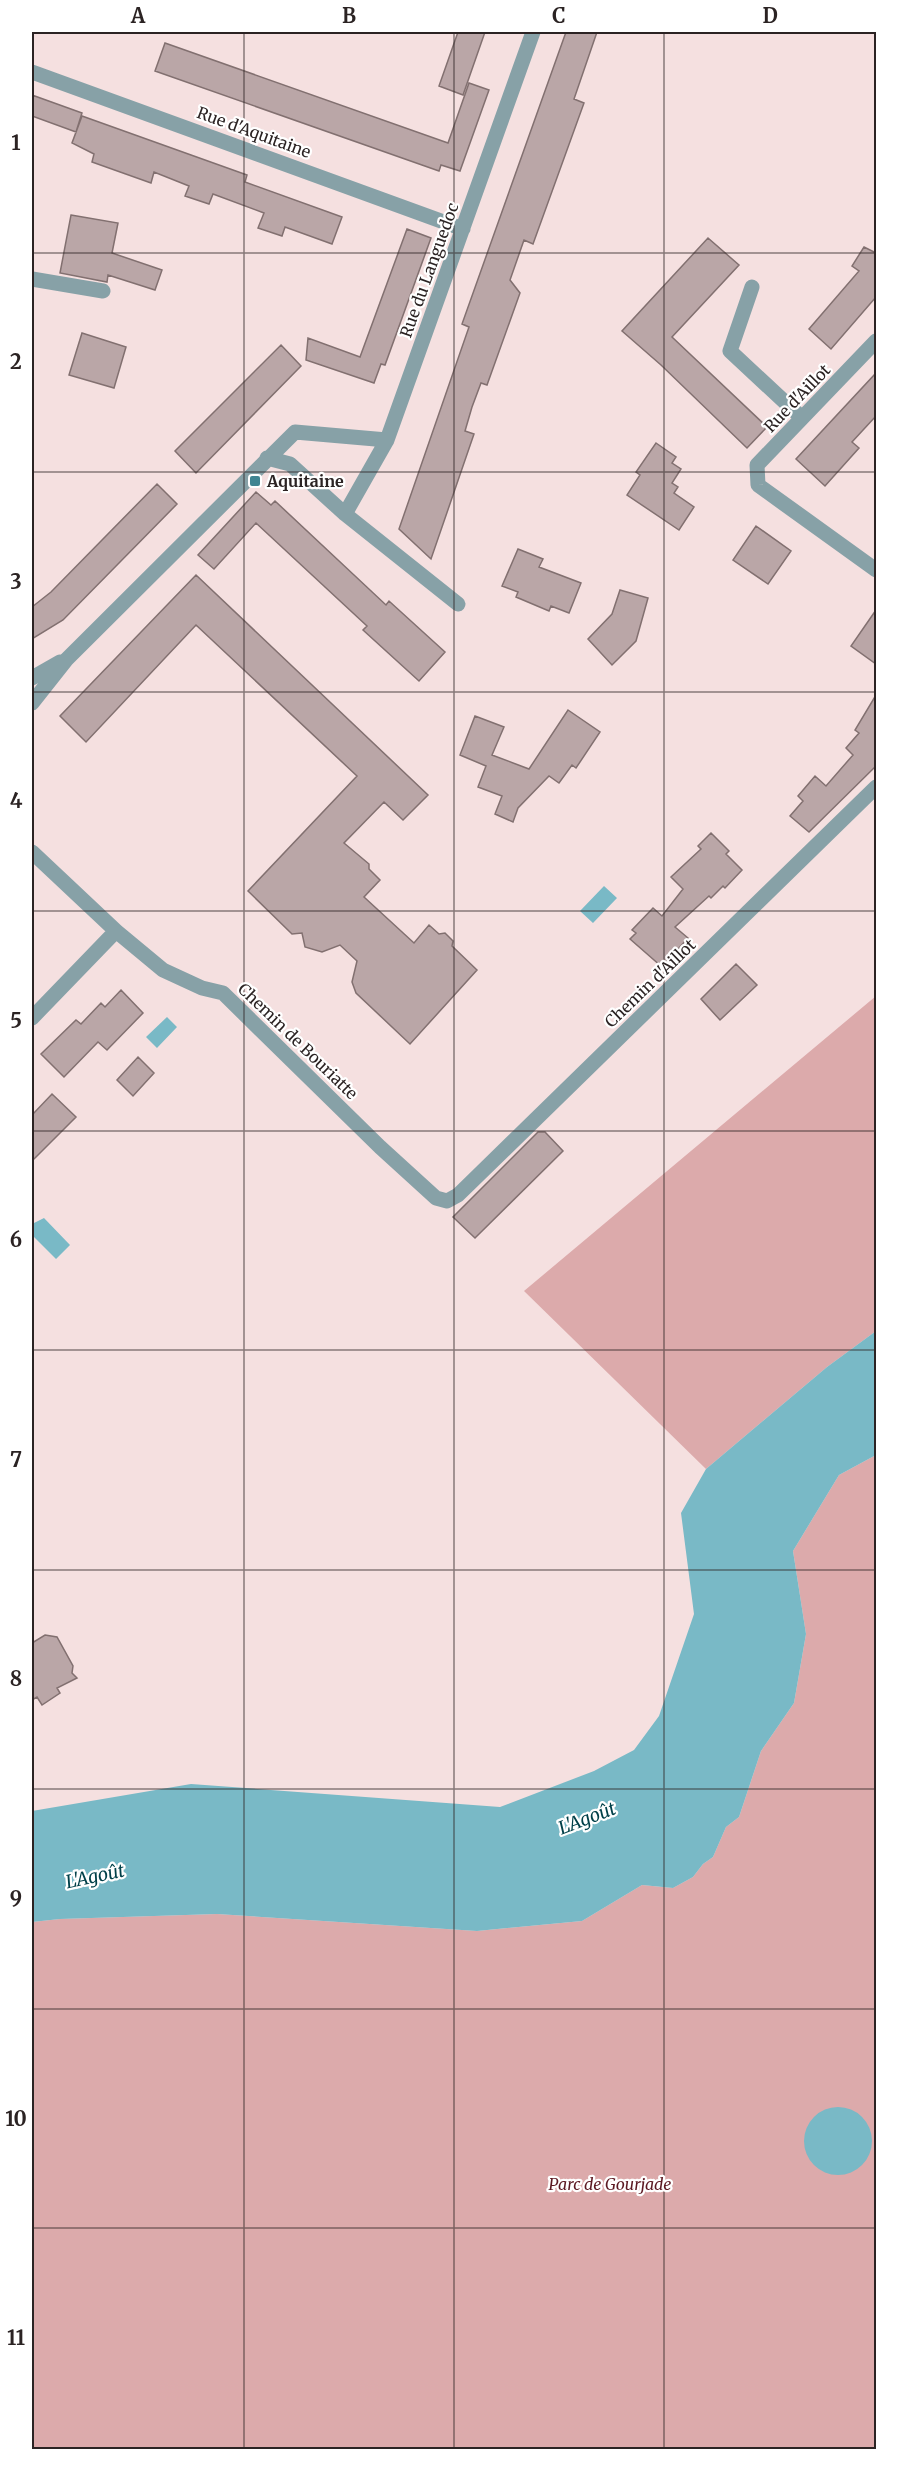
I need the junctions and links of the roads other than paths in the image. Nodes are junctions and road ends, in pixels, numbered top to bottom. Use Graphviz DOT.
graph roads {
  1 [pos="533,32"];
  2 [pos="32,72"];
  3 [pos="463,229"];
  4 [pos="32,279"];
  5 [pos="752,287"];
  6 [pos="103,291"];
  7 [pos="876,341"];
  8 [pos="802,418"];
  9 [pos="387,440"];
  10 [pos="267,458"];
  11 [pos="345,514"];
  12 [pos="876,570"];
  13 [pos="458,604"];
  14 [pos="66,660"];
  15 [pos="32,678"];
  16 [pos="32,703"];
  17 [pos="876,787"];
  18 [pos="32,852"];
  19 [pos="116,931"];
  20 [pos="32,1018"];
  21 [pos="447,1202"];
  1 -- 3 [label="street, Rue du Languedoc"];
  2 -- 3 [label="street, Rue d'Aquitaine"];
  3 -- 9 [label="street, Rue du Languedoc"];
  4 -- 6 [label="street"];
  5 -- 8 [label="street"];
  7 -- 8 [label="street, Rue d'Aillot"];
  8 -- 12 [label="street, Rue d'Aillot"];
  9 -- 10 [label="street"];
  9 -- 11 [label="street, Rue du Languedoc"];
  10 -- 11 [label="street"];
  10 -- 14 [label="street"];
  11 -- 13 [label="street"];
  14 -- 15 [label="street"];
  14 -- 16 [label="street"];
  17 -- 21 [label="street, Chemin d'Aillot"];
  18 -- 19 [label="street, Chemin de Bouriatte"];
  19 -- 20 [label="street"];
  19 -- 21 [label="street, Chemin de Bouriatte"];
}
